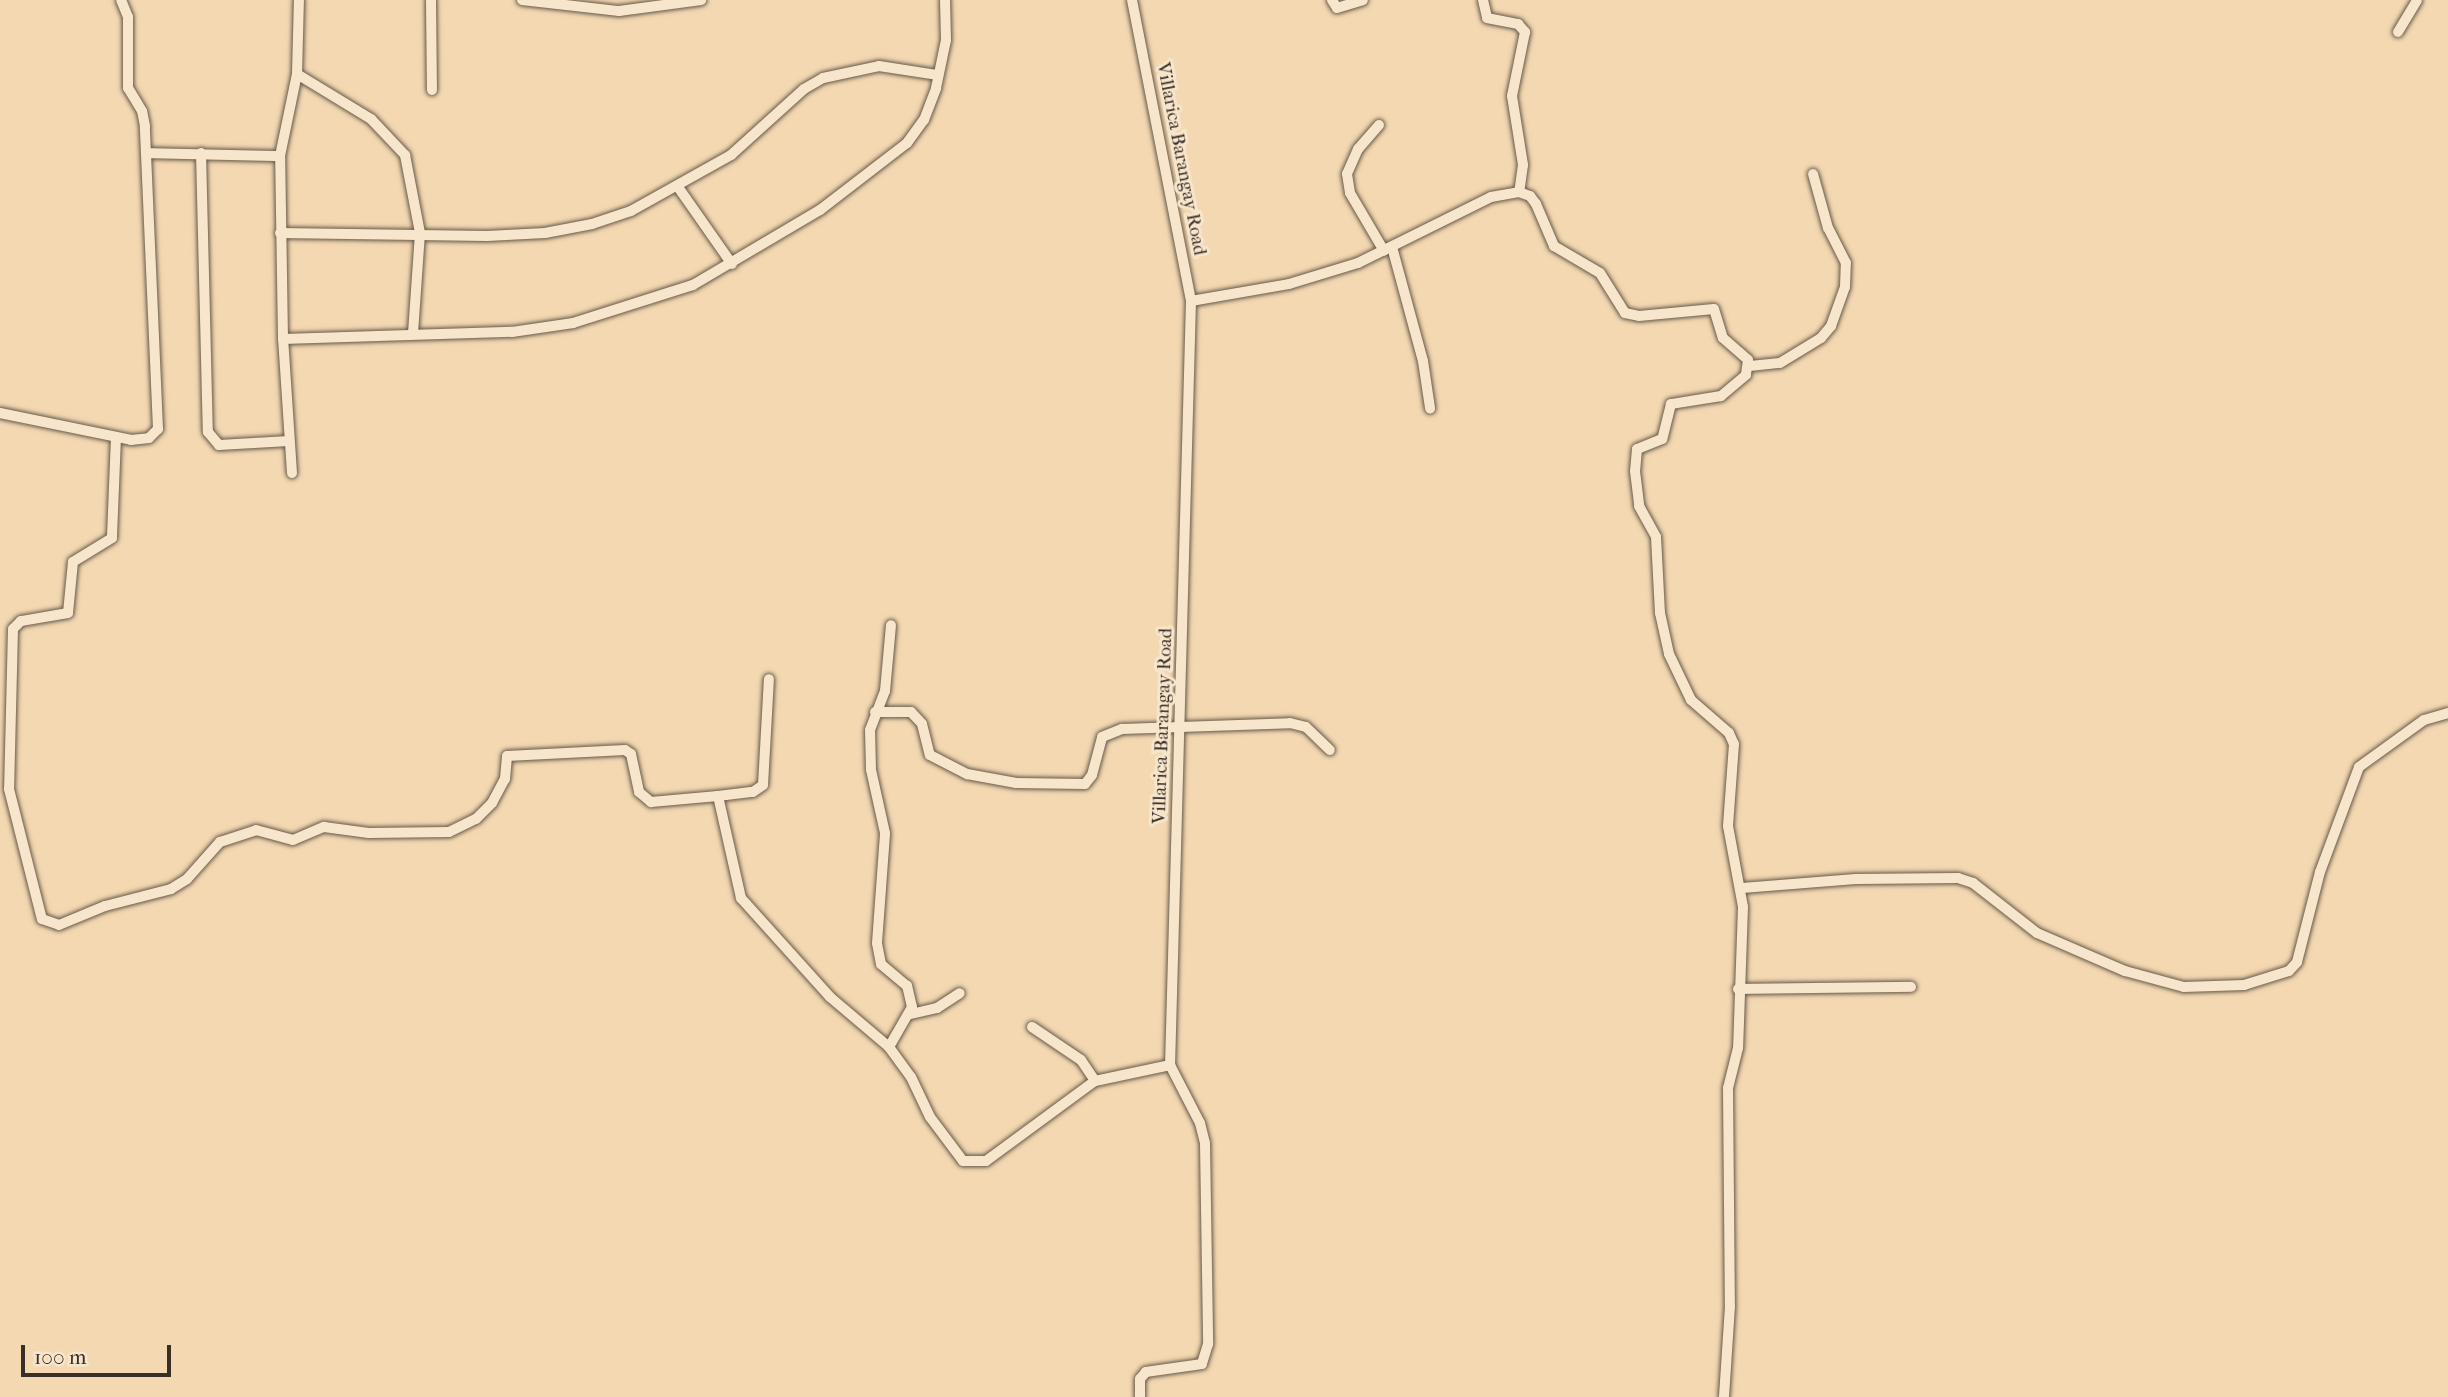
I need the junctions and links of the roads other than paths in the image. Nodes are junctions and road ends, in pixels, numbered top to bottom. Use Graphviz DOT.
graph roads {
  1 [pos="121,0"];
  2 [pos="299,0"];
  3 [pos="431,0"];
  4 [pos="522,0"];
  5 [pos="701,0"];
  6 [pos="945,0"];
  7 [pos="1132,0"];
  8 [pos="1332,0"];
  9 [pos="1363,0"];
  10 [pos="1483,0"];
  11 [pos="2417,0"];
  12 [pos="644,4"];
  13 [pos="2398,32"];
  14 [pos="297,74"];
  15 [pos="938,75"];
  16 [pos="432,90"];
  17 [pos="1379,125"];
  18 [pos="146,153"];
  19 [pos="201,153"];
  20 [pos="281,156"];
  21 [pos="1813,174"];
  22 [pos="678,187"];
  23 [pos="1519,192"];
  24 [pos="280,233"];
  25 [pos="420,233"];
  26 [pos="1388,249"];
  27 [pos="732,264"];
  28 [pos="1191,301"];
  29 [pos="413,334"];
  30 [pos="283,339"];
  31 [pos="1749,366"];
  32 [pos="1430,408"];
  33 [pos="0,413"];
  34 [pos="116,437"];
  35 [pos="289,441"];
  36 [pos="292,473"];
  37 [pos="891,625"];
  38 [pos="769,679"];
  39 [pos="875,712"];
  40 [pos="2448,713"];
  41 [pos="1182,724"];
  42 [pos="1330,750"];
  43 [pos="718,796"];
  44 [pos="1742,888"];
  45 [pos="1911,987"];
  46 [pos="1738,989"];
  47 [pos="960,993"];
  48 [pos="911,1014"];
  49 [pos="1032,1027"];
  50 [pos="889,1047"];
  51 [pos="1170,1065"];
  52 [pos="1095,1081"];
  53 [pos="1140,1397"];
  54 [pos="1724,1397"];
  1 -- 18 [label="street"];
  2 -- 14 [label="street"];
  3 -- 16 [label="street"];
  4 -- 12 [label="street"];
  5 -- 12 [label="street"];
  6 -- 15 [label="street"];
  7 -- 28 [label="street, Villarica Barangay Road"];
  8 -- 9 [label="street"];
  10 -- 23 [label="street"];
  11 -- 13 [label="street"];
  14 -- 20 [label="street"];
  14 -- 25 [label="street"];
  15 -- 22 [label="street"];
  15 -- 27 [label="street"];
  17 -- 26 [label="street"];
  18 -- 19 [label="street"];
  18 -- 34 [label="street"];
  19 -- 20 [label="street"];
  19 -- 35 [label="street"];
  20 -- 24 [label="street"];
  21 -- 31 [label="street"];
  22 -- 25 [label="street"];
  22 -- 27 [label="street"];
  23 -- 26 [label="street"];
  23 -- 31 [label="street"];
  24 -- 25 [label="street"];
  24 -- 30 [label="street"];
  25 -- 29 [label="street"];
  26 -- 28 [label="street"];
  26 -- 32 [label="street"];
  27 -- 29 [label="street"];
  28 -- 41 [label="street, Villarica Barangay Road"];
  29 -- 30 [label="street"];
  30 -- 35 [label="street"];
  31 -- 44 [label="street"];
  33 -- 34 [label="street"];
  34 -- 43 [label="street"];
  35 -- 36 [label="street"];
  37 -- 39 [label="street"];
  38 -- 43 [label="street"];
  39 -- 41 [label="street"];
  39 -- 48 [label="street"];
  40 -- 44 [label="street"];
  41 -- 42 [label="street"];
  41 -- 51 [label="street, Villarica Barangay Road"];
  43 -- 50 [label="street"];
  44 -- 46 [label="street"];
  45 -- 46 [label="street"];
  46 -- 54 [label="street"];
  47 -- 48 [label="street"];
  48 -- 50 [label="street"];
  49 -- 52 [label="street"];
  50 -- 52 [label="street"];
  51 -- 52 [label="street"];
  51 -- 53 [label="street, Villarica Barangay Road"];
}
